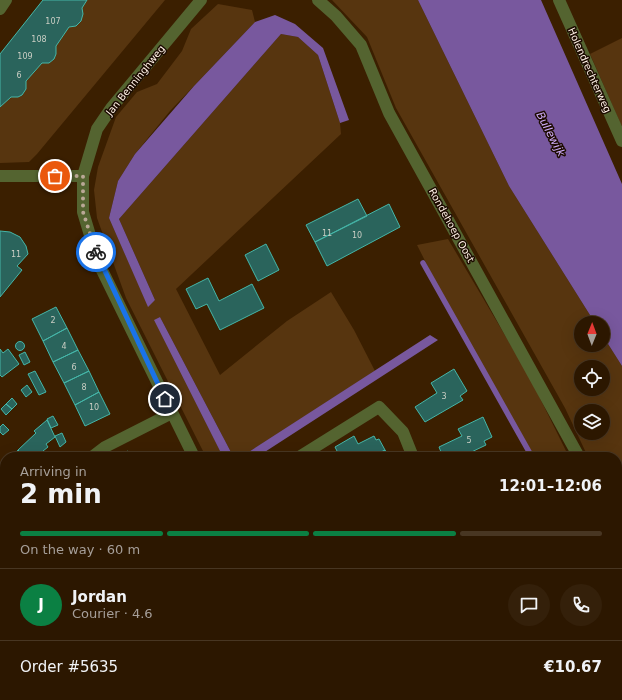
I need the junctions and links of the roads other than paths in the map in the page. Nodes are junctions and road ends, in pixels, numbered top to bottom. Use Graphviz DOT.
graph roads {
  1 [pos="6,0"];
  2 [pos="201,0"];
  3 [pos="318,0"];
  4 [pos="558,0"];
  5 [pos="0,9"];
  6 [pos="622,141"];
  7 [pos="0,176"];
  8 [pos="83,176"];
  9 [pos="172,413"];
  10 [pos="98,452"];
  11 [pos="192,452"];
  12 [pos="307,452"];
  13 [pos="411,452"];
  14 [pos="576,452"];
  1 -- 5 [label="street"];
  2 -- 8 [label="street, Jan Benninghweg"];
  3 -- 14 [label="street, Rondehoep Oost"];
  4 -- 6 [label="street, Holendrechterweg"];
  7 -- 8 [label="street"];
  8 -- 9 [label="street, Jan Benninghweg"];
  9 -- 10 [label="street"];
  9 -- 11 [label="street, Jan Benninghweg"];
  12 -- 13 [label="street"];
}
